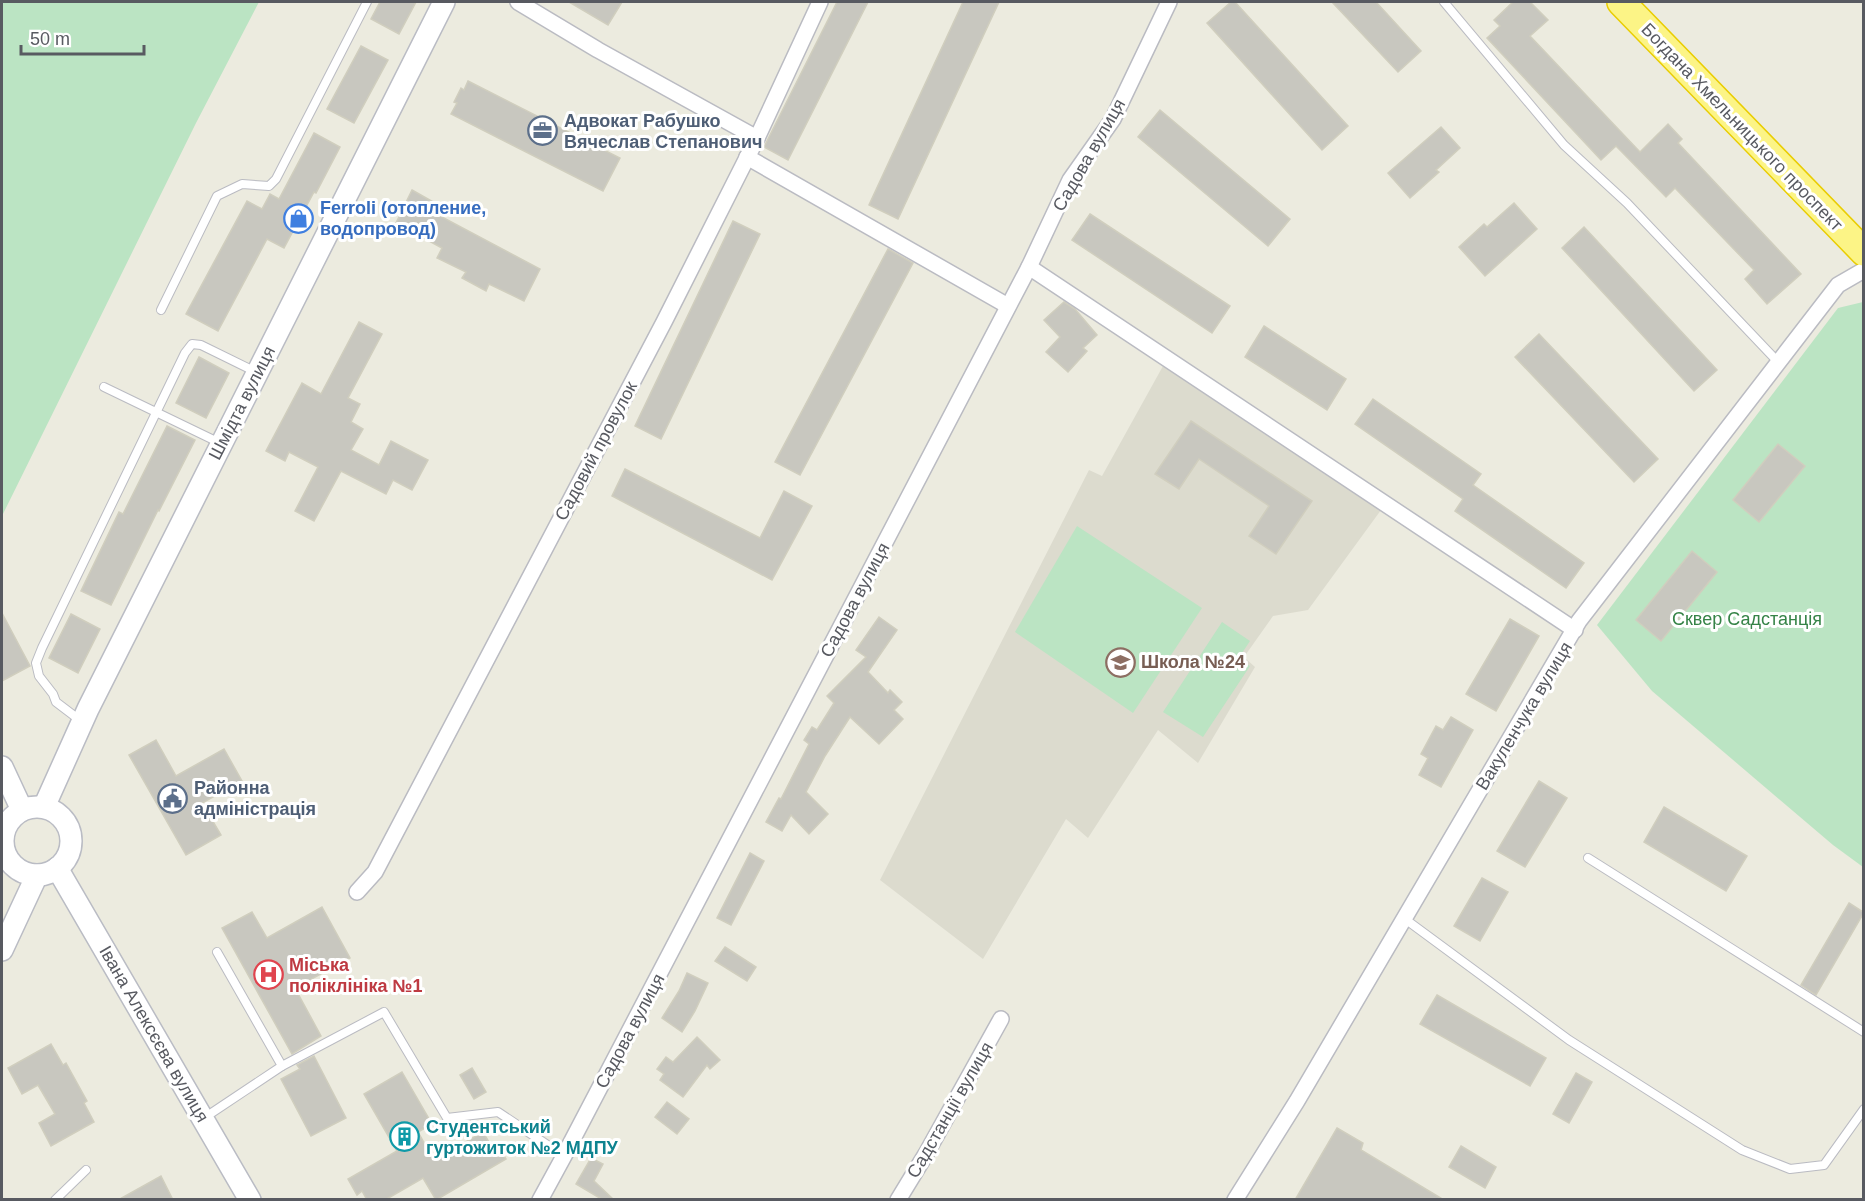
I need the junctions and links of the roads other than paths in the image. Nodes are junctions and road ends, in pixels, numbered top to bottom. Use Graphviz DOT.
graph roads {
  1 [pos="367,2"];
  2 [pos="444,2"];
  3 [pos="519,2"];
  4 [pos="820,2"];
  5 [pos="1169,2"];
  6 [pos="1444,2"];
  7 [pos="1621,2"];
  8 [pos="756,138"];
  9 [pos="747,157"];
  10 [pos="1863,252"];
  11 [pos="1029,267"];
  12 [pos="1863,270"];
  13 [pos="1008,306"];
  14 [pos="161,310"];
  15 [pos="1779,363"];
  16 [pos="257,373"];
  17 [pos="104,387"];
  18 [pos="157,413"];
  19 [pos="222,444"];
  20 [pos="1575,630"];
  21 [pos="82,722"];
  22 [pos="2,767"];
  23 [pos="44,807"];
  24 [pos="22,810"];
  25 [pos="2,837"];
  26 [pos="1588,858"];
  27 [pos="57,868"];
  28 [pos="37,875"];
  29 [pos="357,892"];
  30 [pos="1405,919"];
  31 [pos="2,950"];
  32 [pos="218,952"];
  33 [pos="1001,1019"];
  34 [pos="1863,1032"];
  35 [pos="282,1066"];
  36 [pos="1863,1109"];
  37 [pos="203,1119"];
  38 [pos="564,1156"];
  39 [pos="86,1170"];
  40 [pos="56,1200"];
  41 [pos="250,1200"];
  42 [pos="540,1200"];
  43 [pos="898,1200"];
  44 [pos="1235,1200"];
  1 -- 14 [label="lane"];
  2 -- 16 [label="street, Шмідта вулиця"];
  3 -- 8 [label="street"];
  4 -- 8 [label="street, Садовий провулок"];
  5 -- 11 [label="street, Садова вулиця"];
  6 -- 15 [label="lane"];
  7 -- 10 [label="highway, Богдана Хмельницького проспект"];
  8 -- 9 [label="street, Садовий провулок"];
  9 -- 13 [label="street"];
  9 -- 29 [label="street, Садовий провулок"];
  11 -- 13 [label="street, Садова вулиця"];
  11 -- 20 [label="street"];
  12 -- 15 [label="street, Вакуленчука вулиця"];
  13 -- 38 [label="street, Садова вулиця"];
  15 -- 20 [label="street, Вакуленчука вулиця"];
  16 -- 18 [label="lane"];
  16 -- 19 [label="street, Шмідта вулиця"];
  17 -- 18 [label="lane"];
  18 -- 19 [label="lane"];
  18 -- 21 [label="lane"];
  19 -- 21 [label="street, Шмідта вулиця"];
  20 -- 30 [label="street, Вакуленчука вулиця"];
  21 -- 23 [label="street, Шмідта вулиця"];
  22 -- 24 [label="street"];
  23 -- 24 [label="street"];
  23 -- 27 [label="street"];
  24 -- 25 [label="street"];
  25 -- 28 [label="street"];
  26 -- 34 [label="lane"];
  27 -- 28 [label="street"];
  27 -- 37 [label="street, Івана Алексєєва вулиця"];
  28 -- 31 [label="street"];
  30 -- 36 [label="lane"];
  30 -- 44 [label="street, Вакуленчука вулиця"];
  32 -- 35 [label="lane"];
  33 -- 43 [label="street, Садстанції вулиця"];
  35 -- 37 [label="lane"];
  35 -- 38 [label="lane"];
  37 -- 41 [label="street, Івана Алексєєва вулиця"];
  38 -- 42 [label="street, Садова вулиця"];
  39 -- 40 [label="lane"];
}
